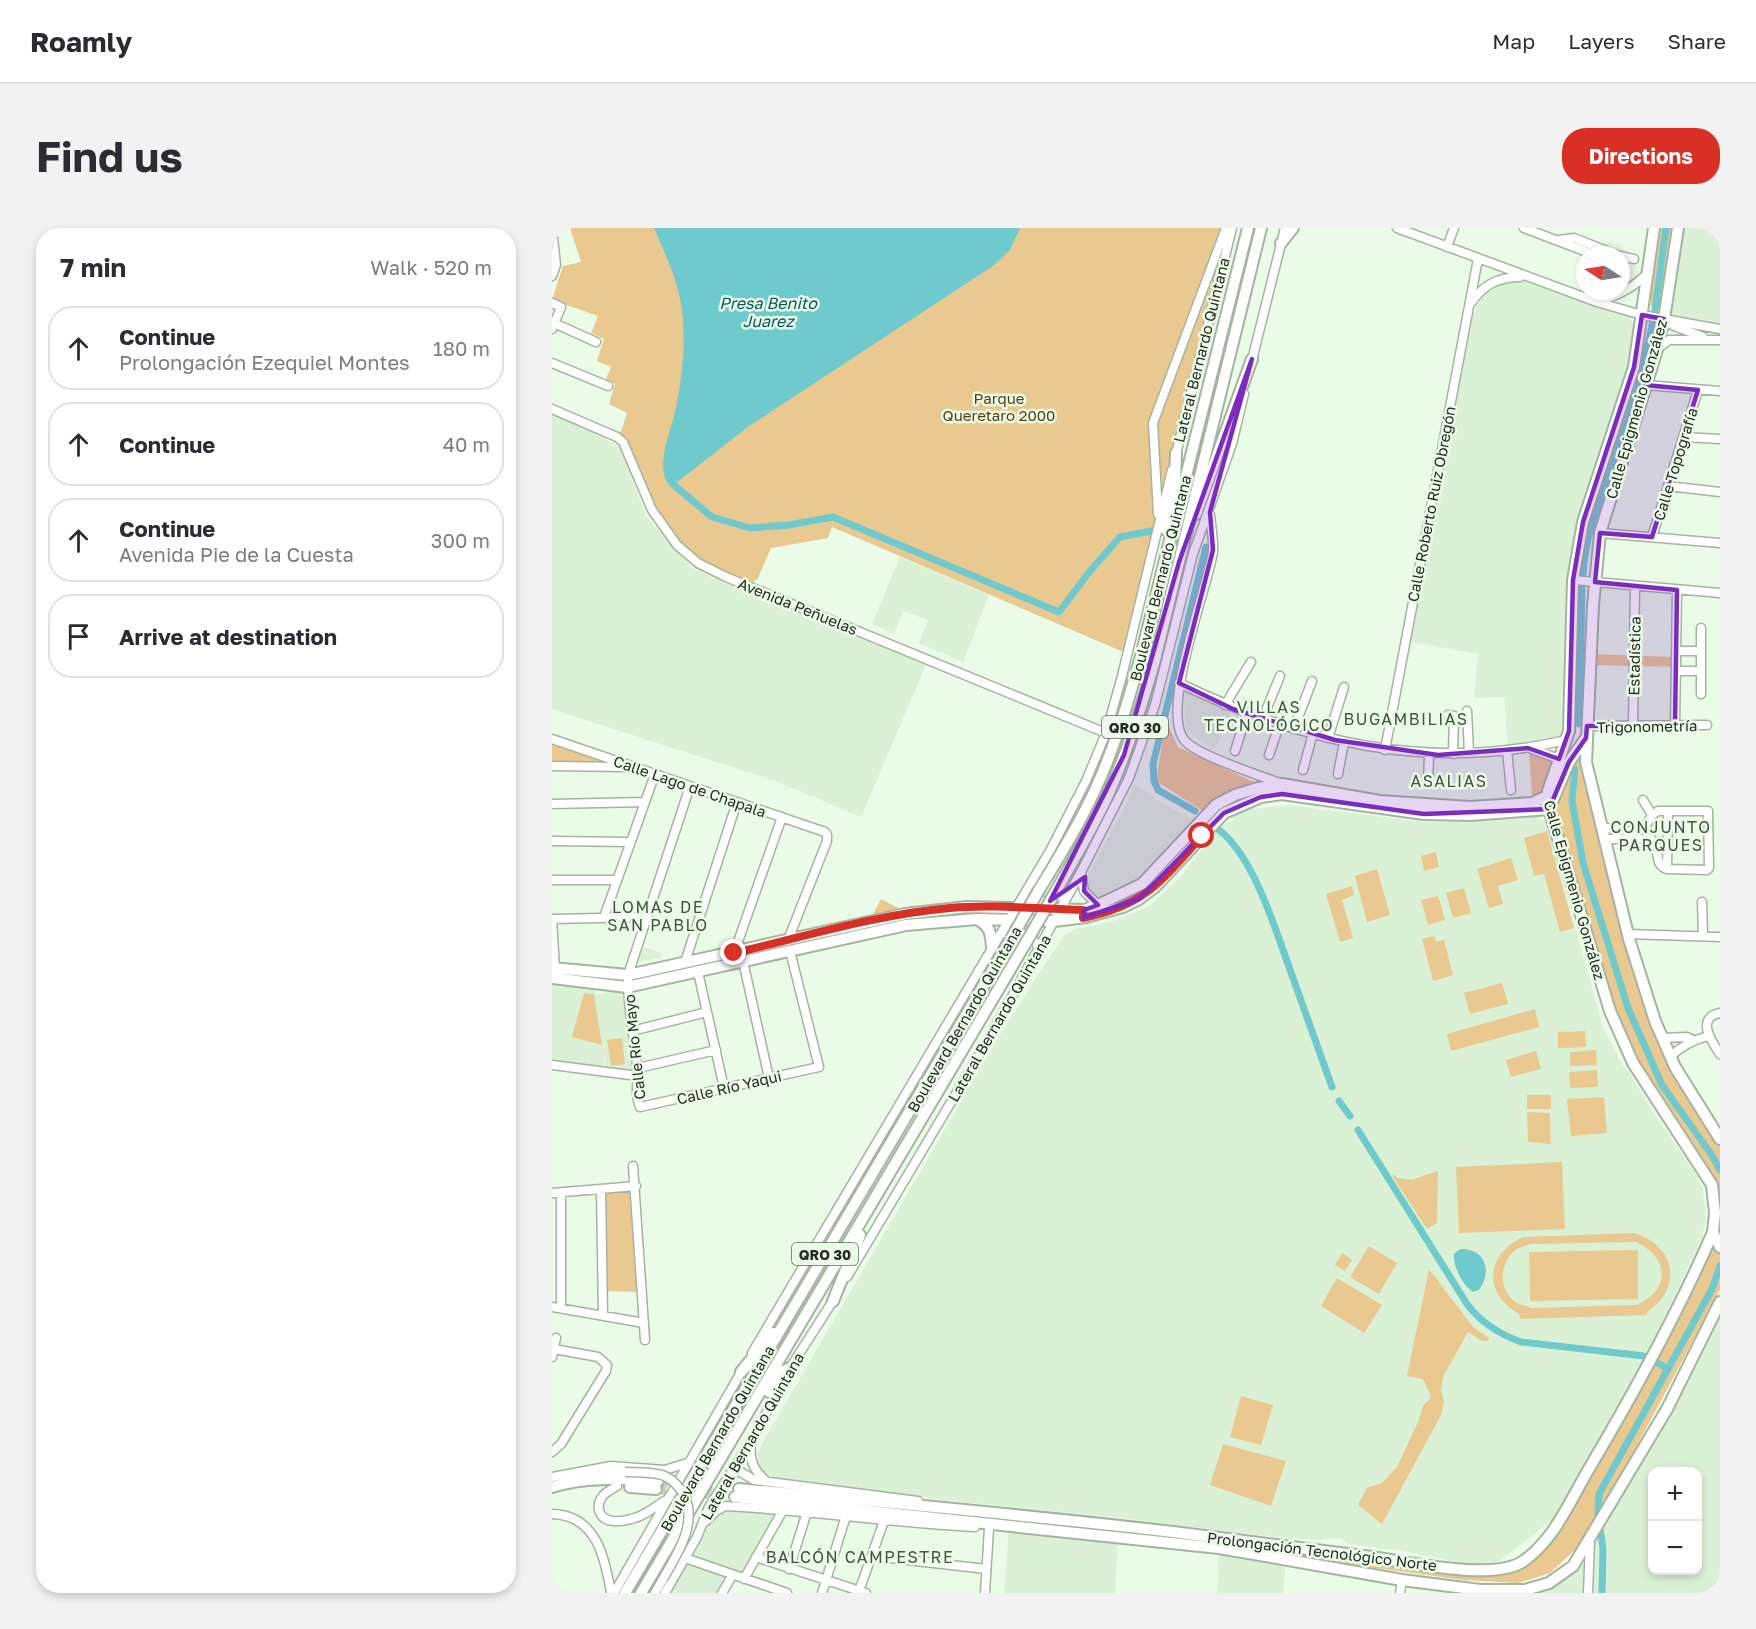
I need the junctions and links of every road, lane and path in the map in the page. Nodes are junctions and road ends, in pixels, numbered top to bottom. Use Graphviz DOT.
graph roads {
  1 [pos="1226,228"];
  2 [pos="1232,228"];
  3 [pos="1248,228"];
  4 [pos="1261,228"];
  5 [pos="1285,228"];
  6 [pos="1293,228"];
  7 [pos="1397,228"];
  8 [pos="1454,228"];
  9 [pos="1524,228"];
  10 [pos="1654,228"];
  11 [pos="1678,228"];
  12 [pos="552,229"];
  13 [pos="1556,240"];
  14 [pos="1281,243"];
  15 [pos="1593,246"];
  16 [pos="1447,247"];
  17 [pos="1576,248"];
  18 [pos="1630,258"];
  19 [pos="1478,259"];
  20 [pos="1634,259"];
  21 [pos="1648,273"];
  22 [pos="552,276"];
  23 [pos="1528,277"];
  24 [pos="1597,302"];
  25 [pos="556,305"];
  26 [pos="1468,309"];
  27 [pos="1644,315"];
  28 [pos="1662,319"];
  29 [pos="553,326"];
  30 [pos="1720,329"];
  31 [pos="1709,339"];
  32 [pos="1720,340"];
  33 [pos="596,342"];
  34 [pos="1657,350"];
  35 [pos="1252,359"];
  36 [pos="552,363"];
  37 [pos="1645,385"];
  38 [pos="608,386"];
  39 [pos="1698,390"];
  40 [pos="1720,391"];
  41 [pos="552,409"];
  42 [pos="1684,437"];
  43 [pos="1720,440"];
  44 [pos="1176,453"];
  45 [pos="1668,486"];
  46 [pos="1720,492"];
  47 [pos="1210,512"];
  48 [pos="1164,527"];
  49 [pos="1193,531"];
  50 [pos="1600,533"];
  51 [pos="1652,537"];
  52 [pos="1163,540"];
  53 [pos="1720,543"];
  54 [pos="1573,580"];
  55 [pos="1595,582"];
  56 [pos="1635,586"];
  57 [pos="1677,590"];
  58 [pos="1720,593"];
  59 [pos="1701,628"];
  60 [pos="1676,651"];
  61 [pos="1701,651"];
  62 [pos="1251,662"];
  63 [pos="1676,671"];
  64 [pos="1701,671"];
  65 [pos="1280,676"];
  66 [pos="1312,681"];
  67 [pos="1179,683"];
  68 [pos="1344,687"];
  69 [pos="1701,694"];
  70 [pos="1225,705"];
  71 [pos="1467,711"];
  72 [pos="1247,713"];
  73 [pos="1448,715"];
  74 [pos="1263,718"];
  75 [pos="1280,723"];
  76 [pos="1707,725"];
  77 [pos="1633,726"];
  78 [pos="1675,726"];
  79 [pos="1294,728"];
  80 [pos="1587,732"];
  81 [pos="1106,733"];
  82 [pos="1313,734"];
  83 [pos="1328,738"];
  84 [pos="552,739"];
  85 [pos="1566,740"];
  86 [pos="1344,742"];
  87 [pos="1528,748"];
  88 [pos="1385,750"];
  89 [pos="1507,750"];
  90 [pos="1235,751"];
  91 [pos="1469,753"];
  92 [pos="1429,754"];
  93 [pos="1453,754"];
  94 [pos="1269,755"];
  95 [pos="1559,759"];
  96 [pos="552,765"];
  97 [pos="633,767"];
  98 [pos="1303,770"];
  99 [pos="655,774"];
  100 [pos="1338,774"];
  101 [pos="1282,784"];
  102 [pos="1428,784"];
  103 [pos="690,786"];
  104 [pos="1512,790"];
  105 [pos="1547,796"];
  106 [pos="1643,800"];
  107 [pos="644,802"];
  108 [pos="737,802"];
  109 [pos="552,804"];
  110 [pos="1549,809"];
  111 [pos="1668,811"];
  112 [pos="1652,814"];
  113 [pos="782,817"];
  114 [pos="1601,828"];
  115 [pos="1633,835"];
  116 [pos="1604,839"];
  117 [pos="552,842"];
  118 [pos="630,842"];
  119 [pos="1667,869"];
  120 [pos="1081,873"];
  121 [pos="552,880"];
  122 [pos="617,880"];
  123 [pos="1073,887"];
  124 [pos="1026,892"];
  125 [pos="1702,902"];
  126 [pos="1098,905"];
  127 [pos="1017,907"];
  128 [pos="1060,909"];
  129 [pos="1083,914"];
  130 [pos="604,917"];
  131 [pos="646,917"];
  132 [pos="552,919"];
  133 [pos="977,919"];
  134 [pos="1010,919"];
  135 [pos="1054,921"];
  136 [pos="1000,934"];
  137 [pos="1628,934"];
  138 [pos="1703,935"];
  139 [pos="1720,937"];
  140 [pos="789,945"];
  141 [pos="992,946"];
  142 [pos="1039,949"];
  143 [pos="734,953"];
  144 [pos="743,961"];
  145 [pos="686,962"];
  146 [pos="553,971"];
  147 [pos="698,972"];
  148 [pos="628,981"];
  149 [pos="707,1012"];
  150 [pos="1720,1013"];
  151 [pos="633,1031"];
  152 [pos="1708,1036"];
  153 [pos="1662,1038"];
  154 [pos="1693,1040"];
  155 [pos="716,1050"];
  156 [pos="1720,1054"];
  157 [pos="1670,1057"];
  158 [pos="552,1065"];
  159 [pos="638,1072"];
  160 [pos="769,1078"];
  161 [pos="724,1088"];
  162 [pos="640,1107"];
  163 [pos="1720,1139"];
  164 [pos="633,1166"];
  165 [pos="636,1186"];
  166 [pos="601,1189"];
  167 [pos="556,1192"];
  168 [pos="874,1200"];
  169 [pos="1717,1211"];
  170 [pos="1713,1232"];
  171 [pos="1720,1247"];
  172 [pos="833,1301"];
  173 [pos="1720,1302"];
  174 [pos="556,1307"];
  175 [pos="794,1307"];
  176 [pos="603,1316"];
  177 [pos="644,1323"];
  178 [pos="556,1338"];
  179 [pos="645,1340"];
  180 [pos="553,1353"];
  181 [pos="790,1368"];
  182 [pos="741,1372"];
  183 [pos="752,1440"];
  184 [pos="730,1445"];
  185 [pos="552,1452"];
  186 [pos="687,1463"];
  187 [pos="552,1477"];
  188 [pos="552,1482"];
  189 [pos="767,1483"];
  190 [pos="617,1486"];
  191 [pos="552,1487"];
  192 [pos="552,1493"];
  193 [pos="667,1500"];
  194 [pos="725,1506"];
  195 [pos="960,1509"];
  196 [pos="783,1510"];
  197 [pos="807,1512"];
  198 [pos="552,1514"];
  199 [pos="846,1516"];
  200 [pos="884,1521"];
  201 [pos="991,1526"];
  202 [pos="699,1531"];
  203 [pos="1592,1535"];
  204 [pos="1173,1537"];
  205 [pos="872,1556"];
  206 [pos="756,1557"];
  207 [pos="685,1558"];
  208 [pos="1589,1565"];
  209 [pos="1573,1566"];
  210 [pos="789,1569"];
  211 [pos="986,1569"];
  212 [pos="732,1576"];
  213 [pos="744,1580"];
  214 [pos="1402,1580"];
  215 [pos="825,1581"];
  216 [pos="1438,1589"];
  217 [pos="862,1592"];
  218 [pos="1480,1592"];
  219 [pos="613,1593"];
  220 [pos="625,1593"];
  221 [pos="641,1593"];
  222 [pos="656,1593"];
  223 [pos="666,1593"];
  224 [pos="722,1593"];
  225 [pos="787,1593"];
  226 [pos="822,1593"];
  227 [pos="985,1593"];
  228 [pos="1400,1593"];
  229 [pos="1588,1593"];
  1 -- 48 [label="street"];
  2 -- 44 [label="street, Lateral Bernardo Quintana"];
  3 -- 48 [label="main road, Boulevard Bernardo Quintana"];
  4 -- 49 [label="main road, Boulevard Bernardo Quintana / QRO 30"];
  5 -- 14 [label="street, Lateral Bernardo Quintana"];
  6 -- 14 [label="main road"];
  7 -- 16 [label="street"];
  8 -- 16 [label="street"];
  9 -- 13 [label="street"];
  10 -- 21 [label="main road, Calle Epigmenio González"];
  11 -- 28 [label="main road, Calle Epigmenio González"];
  12 -- 22 [label="street"];
  13 -- 15 [label="street"];
  13 -- 17 [label="street"];
  14 -- 35 [label="street, Lateral Bernardo Quintana"];
  16 -- 19 [label="street"];
  18 -- 20 [label="street"];
  19 -- 23 [label="street"];
  19 -- 26 [label="street, Calle Roberto Ruiz Obregón"];
  21 -- 24 [label="street"];
  21 -- 27 [label="main road, Calle Epigmenio González"];
  23 -- 24 [label="street"];
  23 -- 26 [label="street"];
  24 -- 27 [label="street"];
  25 -- 29 [label="street"];
  26 -- 88 [label="street, Calle Roberto Ruiz Obregón"];
  27 -- 28 [label="street"];
  27 -- 54 [label="main road, Calle Epigmenio González"];
  28 -- 30 [label="street"];
  28 -- 31 [label="street"];
  28 -- 34 [label="main road, Calle Epigmenio González"];
  29 -- 33 [label="street"];
  31 -- 32 [label="street"];
  31 -- 34 [label="street"];
  34 -- 37 [label="main road, Calle Epigmenio González"];
  35 -- 47 [label="street, Lateral Bernardo Quintana"];
  35 -- 49 [label="main road"];
  36 -- 38 [label="street"];
  37 -- 39 [label="street"];
  37 -- 50 [label="main road, Calle Epigmenio González"];
  39 -- 40 [label="street"];
  39 -- 42 [label="street, Calle Topografía"];
  41 -- 81 [label="street, Avenida Peñuelas"];
  42 -- 43 [label="street"];
  42 -- 45 [label="street, Calle Topografía"];
  44 -- 48 [label="main road"];
  45 -- 46 [label="street"];
  45 -- 51 [label="street, Calle Topografía"];
  47 -- 49 [label="street, Lateral Bernardo Quintana"];
  47 -- 67 [label="street"];
  48 -- 52 [label="main road, Boulevard Bernardo Quintana"];
  49 -- 120 [label="street, Lateral Bernardo Quintana"];
  49 -- 168 [label="main road, Boulevard Bernardo Quintana / QRO 30, bridge"];
  50 -- 51 [label="street"];
  50 -- 55 [label="main road, Calle Epigmenio González"];
  51 -- 53 [label="street"];
  52 -- 81 [label="street"];
  52 -- 175 [label="main road, Boulevard Bernardo Quintana / QRO 30, bridge"];
  54 -- 55 [label="street"];
  54 -- 85 [label="main road, Calle Epigmenio González"];
  55 -- 56 [label="street"];
  55 -- 80 [label="main road, Calle Epigmenio González"];
  56 -- 57 [label="street"];
  56 -- 77 [label="street, Estadística"];
  57 -- 58 [label="street"];
  57 -- 60 [label="street"];
  59 -- 61 [label="street"];
  60 -- 61 [label="street"];
  60 -- 63 [label="street"];
  61 -- 64 [label="street"];
  62 -- 70 [label="street"];
  63 -- 64 [label="street"];
  63 -- 78 [label="street"];
  64 -- 69 [label="street"];
  65 -- 74 [label="street"];
  66 -- 79 [label="street"];
  67 -- 70 [label="street"];
  67 -- 101 [label="street"];
  68 -- 83 [label="street"];
  70 -- 72 [label="street"];
  71 -- 91 [label="street"];
  72 -- 74 [label="street"];
  72 -- 90 [label="street"];
  73 -- 93 [label="street"];
  74 -- 75 [label="street"];
  75 -- 79 [label="street"];
  75 -- 94 [label="street"];
  76 -- 78 [label="street, Trigonometría"];
  77 -- 78 [label="street, Trigonometría"];
  77 -- 80 [label="street, Trigonometría"];
  79 -- 82 [label="street"];
  80 -- 110 [label="main road"];
  80 -- 114 [label="main road, Calle Epigmenio González"];
  81 -- 124 [label="street"];
  82 -- 83 [label="street"];
  82 -- 98 [label="street"];
  83 -- 86 [label="street"];
  84 -- 97 [label="street, Calle Lago de Chapala"];
  85 -- 87 [label="street"];
  85 -- 95 [label="main road, Calle Epigmenio González"];
  86 -- 88 [label="street"];
  86 -- 100 [label="street"];
  87 -- 89 [label="street"];
  87 -- 95 [label="street"];
  88 -- 92 [label="street"];
  89 -- 91 [label="street"];
  89 -- 104 [label="street"];
  91 -- 93 [label="street"];
  92 -- 93 [label="street"];
  92 -- 102 [label="street"];
  95 -- 105 [label="main road, Calle Epigmenio González"];
  96 -- 97 [label="street"];
  97 -- 99 [label="street, Calle Lago de Chapala"];
  99 -- 103 [label="street, Calle Lago de Chapala"];
  99 -- 107 [label="street"];
  101 -- 105 [label="main road"];
  101 -- 126 [label="main road"];
  103 -- 108 [label="street, Calle Lago de Chapala"];
  103 -- 131 [label="street"];
  105 -- 110 [label="main road, Calle Epigmenio González"];
  106 -- 112 [label="street"];
  107 -- 109 [label="street"];
  107 -- 118 [label="street"];
  108 -- 113 [label="street, Calle Lago de Chapala"];
  108 -- 145 [label="street"];
  110 -- 129 [label="main road"];
  110 -- 169 [label="main road, Calle Epigmenio González"];
  111 -- 112 [label="street"];
  111 -- 119 [label="street"];
  111 -- 119 [label="street"];
  112 -- 115 [label="street"];
  113 -- 140 [label="street, Calle Lago de Chapala"];
  113 -- 143 [label="street"];
  114 -- 115 [label="street"];
  114 -- 116 [label="main road, Calle Epigmenio González"];
  115 -- 116 [label="street"];
  115 -- 119 [label="street"];
  116 -- 137 [label="main road, Calle Epigmenio González"];
  117 -- 118 [label="street"];
  118 -- 122 [label="street"];
  120 -- 123 [label="street, Lateral Bernardo Quintana"];
  120 -- 126 [label="street"];
  121 -- 122 [label="street"];
  122 -- 130 [label="street"];
  123 -- 124 [label="street"];
  123 -- 128 [label="street, Lateral Bernardo Quintana"];
  124 -- 127 [label="street"];
  125 -- 138 [label="street"];
  126 -- 129 [label="main road"];
  127 -- 128 [label="main road"];
  127 -- 134 [label="street"];
  127 -- 140 [label="main road"];
  128 -- 129 [label="main road"];
  128 -- 135 [label="street, Lateral Bernardo Quintana"];
  129 -- 135 [label="main road"];
  130 -- 131 [label="street"];
  130 -- 132 [label="street"];
  131 -- 148 [label="street"];
  132 -- 146 [label="street"];
  133 -- 134 [label="main road"];
  133 -- 140 [label="main road"];
  133 -- 141 [label="main road"];
  134 -- 135 [label="main road"];
  134 -- 136 [label="street"];
  135 -- 142 [label="street, Lateral Bernardo Quintana"];
  136 -- 141 [label="street"];
  136 -- 142 [label="street"];
  137 -- 138 [label="street"];
  137 -- 153 [label="main road, Calle Epigmenio González"];
  138 -- 139 [label="street"];
  140 -- 143 [label="main road"];
  140 -- 144 [label="main road"];
  140 -- 160 [label="street, Calle Río Yaqui"];
  141 -- 182 [label="street"];
  142 -- 172 [label="street, Lateral Bernardo Quintana"];
  143 -- 145 [label="main road"];
  144 -- 147 [label="main road"];
  144 -- 160 [label="street"];
  145 -- 148 [label="main road"];
  146 -- 148 [label="main road"];
  147 -- 148 [label="main road"];
  147 -- 149 [label="street"];
  148 -- 151 [label="street, Calle Río Mayo"];
  149 -- 151 [label="street"];
  149 -- 155 [label="street"];
  150 -- 152 [label="street"];
  151 -- 159 [label="street, Calle Río Mayo"];
  152 -- 154 [label="street"];
  152 -- 156 [label="street"];
  153 -- 154 [label="street"];
  153 -- 157 [label="main road, Calle Epigmenio González"];
  154 -- 157 [label="street"];
  155 -- 159 [label="street"];
  155 -- 161 [label="street"];
  157 -- 163 [label="main road, Calle Epigmenio González"];
  158 -- 159 [label="street"];
  159 -- 162 [label="street, Calle Río Mayo"];
  160 -- 161 [label="street, Calle Río Yaqui"];
  161 -- 162 [label="street, Calle Río Yaqui"];
  164 -- 165 [label="street"];
  165 -- 166 [label="street"];
  165 -- 177 [label="street"];
  166 -- 167 [label="street"];
  166 -- 176 [label="street"];
  167 -- 174 [label="street"];
  168 -- 172 [label="main road"];
  168 -- 184 [label="main road, Boulevard Bernardo Quintana / QRO 30"];
  169 -- 170 [label="main road, Calle Epigmenio González"];
  170 -- 171 [label="main road"];
  170 -- 204 [label="main road, Prolongación Tecnológico Norte"];
  172 -- 181 [label="street, Lateral Bernardo Quintana"];
  173 -- 203 [label="main road, Prolongación Tecnológico Norte"];
  174 -- 176 [label="street"];
  175 -- 182 [label="main road"];
  175 -- 220 [label="main road, Boulevard Bernardo Quintana / QRO 30"];
  176 -- 177 [label="street"];
  177 -- 179 [label="street"];
  178 -- 180 [label="street"];
  180 -- 185 [label="street"];
  181 -- 183 [label="street, Lateral Bernardo Quintana"];
  181 -- 184 [label="main road"];
  182 -- 186 [label="street"];
  183 -- 189 [label="street"];
  183 -- 202 [label="street, Lateral Bernardo Quintana"];
  184 -- 221 [label="main road, Boulevard Bernardo Quintana / QRO 30"];
  186 -- 187 [label="street"];
  186 -- 193 [label="street"];
  188 -- 222 [label="street, bridge"];
  189 -- 194 [label="street"];
  189 -- 195 [label="street"];
  190 -- 191 [label="main road"];
  190 -- 192 [label="main road"];
  190 -- 193 [label="street"];
  193 -- 219 [label="street"];
  194 -- 196 [label="street"];
  194 -- 202 [label="street"];
  195 -- 201 [label="main road, Prolongación Tecnológico Norte"];
  195 -- 204 [label="main road, Prolongación Tecnológico Norte"];
  196 -- 197 [label="street"];
  196 -- 206 [label="street"];
  197 -- 199 [label="street"];
  197 -- 210 [label="street"];
  198 -- 219 [label="street"];
  199 -- 200 [label="street"];
  199 -- 215 [label="street"];
  200 -- 201 [label="street"];
  200 -- 205 [label="street"];
  201 -- 204 [label="main road, Prolongación Tecnológico Norte"];
  201 -- 211 [label="street"];
  202 -- 207 [label="street, Lateral Bernardo Quintana"];
  203 -- 208 [label="street"];
  203 -- 209 [label="main road, Prolongación Tecnológico Norte"];
  204 -- 214 [label="main road, Prolongación Tecnológico Norte"];
  205 -- 211 [label="street"];
  205 -- 217 [label="street"];
  206 -- 210 [label="street"];
  206 -- 213 [label="street"];
  207 -- 212 [label="street"];
  207 -- 223 [label="street, Lateral Bernardo Quintana"];
  208 -- 209 [label="street"];
  208 -- 229 [label="street"];
  209 -- 218 [label="main road, Prolongación Tecnológico Norte"];
  210 -- 215 [label="street"];
  211 -- 227 [label="street"];
  212 -- 213 [label="street"];
  212 -- 224 [label="street"];
  213 -- 225 [label="street"];
  214 -- 216 [label="main road, Prolongación Tecnológico Norte"];
  214 -- 228 [label="street"];
  215 -- 217 [label="street"];
  215 -- 226 [label="street"];
  216 -- 218 [label="main road, Prolongación Tecnológico Norte"];
}
